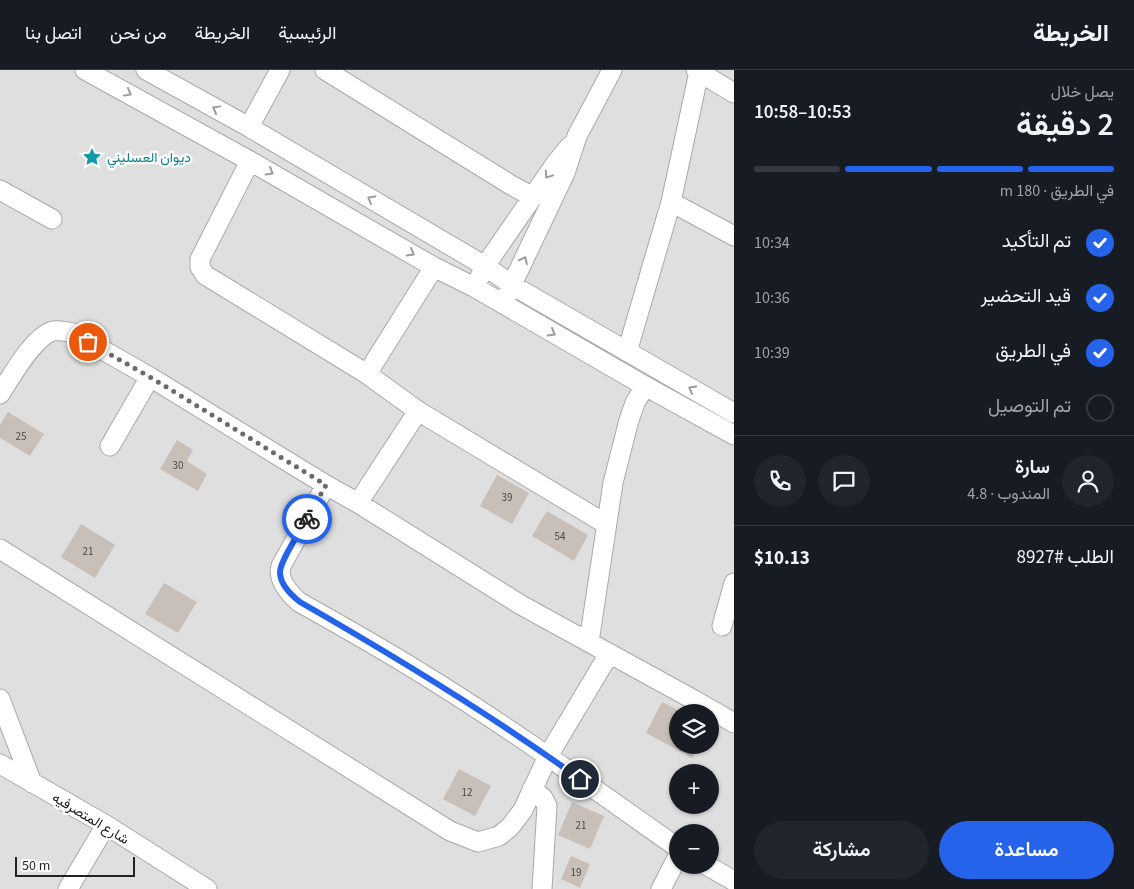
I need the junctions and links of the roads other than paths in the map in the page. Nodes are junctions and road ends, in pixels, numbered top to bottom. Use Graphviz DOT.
graph roads {
  1 [pos="85,70"];
  2 [pos="146,70"];
  3 [pos="280,70"];
  4 [pos="324,70"];
  5 [pos="612,70"];
  6 [pos="698,71"];
  7 [pos="734,94"];
  8 [pos="249,127"];
  9 [pos="577,136"];
  10 [pos="250,161"];
  11 [pos="0,190"];
  12 [pos="533,197"];
  13 [pos="671,202"];
  14 [pos="52,219"];
  15 [pos="734,236"];
  16 [pos="485,266"];
  17 [pos="434,267"];
  18 [pos="512,285"];
  19 [pos="474,287"];
  20 [pos="503,304"];
  21 [pos="627,352"];
  22 [pos="367,374"];
  23 [pos="150,377"];
  24 [pos="645,386"];
  25 [pos="0,394"];
  26 [pos="418,411"];
  27 [pos="734,413"];
  28 [pos="734,435"];
  29 [pos="110,446"];
  30 [pos="326,485"];
  31 [pos="358,503"];
  32 [pos="606,524"];
  33 [pos="0,549"];
  34 [pos="734,582"];
  35 [pos="722,626"];
  36 [pos="589,642"];
  37 [pos="609,654"];
  38 [pos="0,699"];
  39 [pos="734,724"];
  40 [pos="548,756"];
  41 [pos="0,764"];
  42 [pos="32,783"];
  43 [pos="532,789"];
  44 [pos="106,825"];
  45 [pos="669,842"];
  46 [pos="719,872"];
  47 [pos="669,873"];
  48 [pos="734,881"];
  49 [pos="68,889"];
  50 [pos="208,889"];
  51 [pos="542,889"];
  52 [pos="661,889"];
  1 -- 10 [label="street, one-way"];
  8 -- 2 [label="street, one-way"];
  3 -- 8 [label="street"];
  4 -- 12 [label="street"];
  5 -- 9 [label="street"];
  6 -- 7 [label="street"];
  6 -- 13 [label="street"];
  16 -- 8 [label="street, one-way"];
  9 -- 12 [label="street, one-way"];
  18 -- 9 [label="street, one-way"];
  10 -- 17 [label="street, one-way"];
  10 -- 22 [label="street"];
  11 -- 14 [label="street"];
  12 -- 16 [label="street"];
  13 -- 15 [label="street"];
  13 -- 21 [label="street"];
  16 -- 18 [label="street"];
  16 -- 19 [label="street"];
  17 -- 19 [label="street"];
  17 -- 22 [label="street"];
  18 -- 20 [label="street"];
  18 -- 21 [label="street"];
  19 -- 20 [label="street"];
  20 -- 24 [label="street, one-way"];
  27 -- 21 [label="street, one-way"];
  22 -- 26 [label="street"];
  23 -- 25 [label="street"];
  23 -- 29 [label="street"];
  23 -- 30 [label="street"];
  24 -- 28 [label="street"];
  24 -- 32 [label="street"];
  26 -- 31 [label="street"];
  26 -- 32 [label="street"];
  30 -- 31 [label="street"];
  30 -- 40 [label="street"];
  31 -- 36 [label="street"];
  32 -- 36 [label="street"];
  33 -- 43 [label="street"];
  34 -- 35 [label="street"];
  36 -- 37 [label="street"];
  37 -- 39 [label="street"];
  37 -- 40 [label="street"];
  38 -- 42 [label="street"];
  40 -- 43 [label="street"];
  40 -- 45 [label="street"];
  41 -- 42 [label="street, شارع المتصرفيه"];
  42 -- 44 [label="street, شارع المتصرفيه"];
  43 -- 51 [label="street"];
  44 -- 49 [label="street"];
  44 -- 50 [label="street, شارع المتصرفيه"];
  46 -- 48 [label="street"];
  47 -- 52 [label="street"];
}
